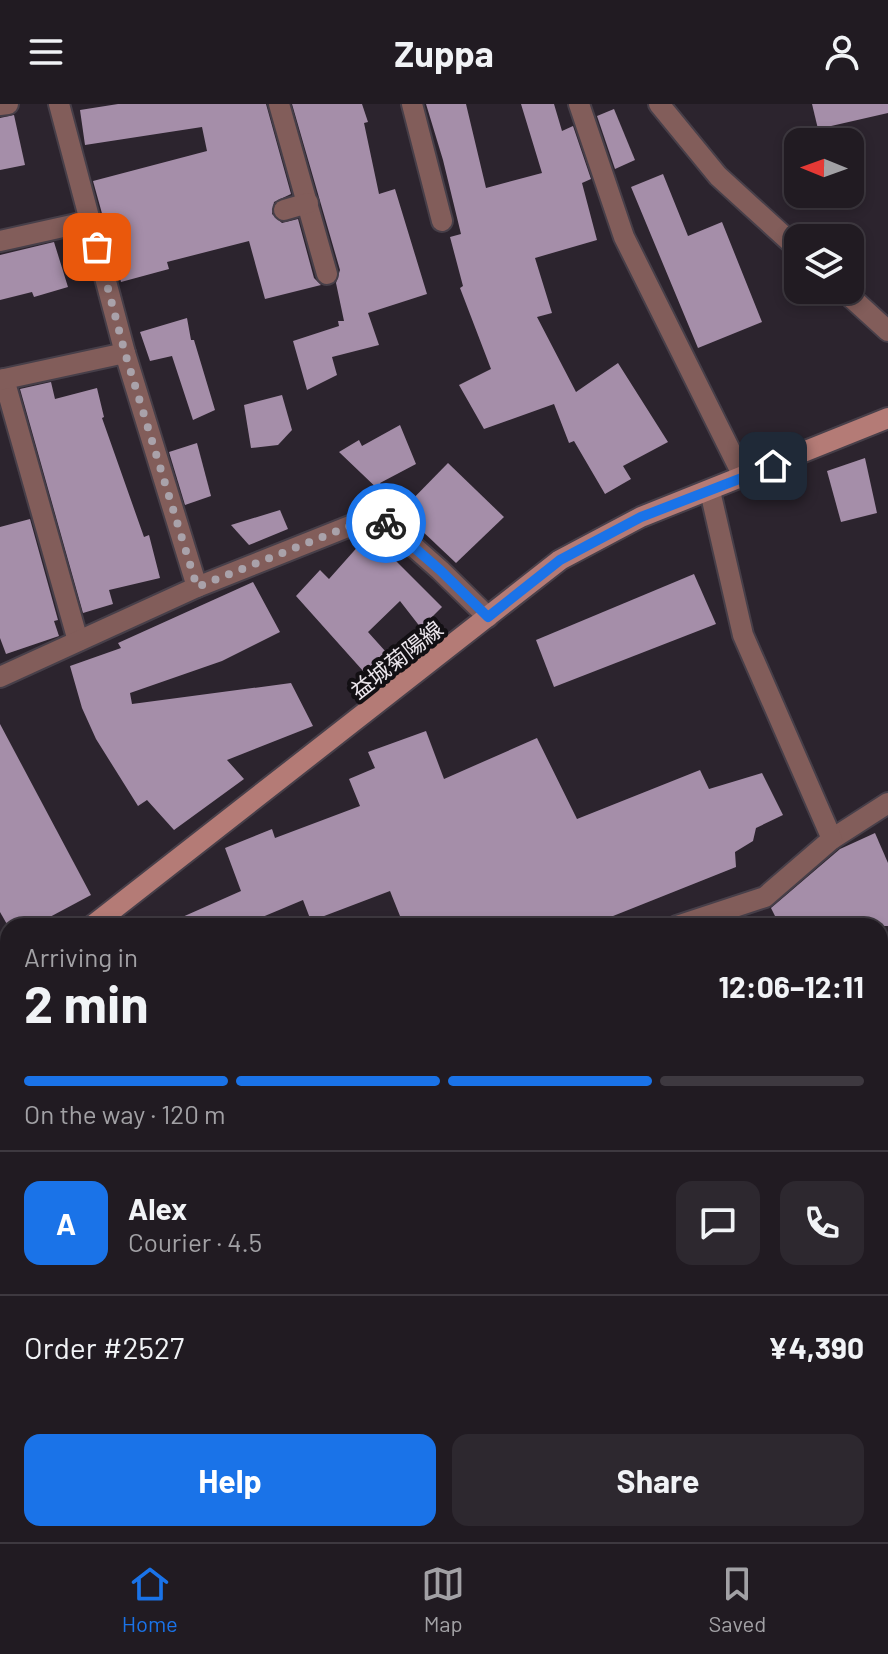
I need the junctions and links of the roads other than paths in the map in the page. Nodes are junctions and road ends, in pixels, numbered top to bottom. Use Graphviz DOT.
graph roads {
  1 [pos="8,104"];
  2 [pos="59,104"];
  3 [pos="279,104"];
  4 [pos="412,104"];
  5 [pos="579,104"];
  6 [pos="659,104"];
  7 [pos="0,105"];
  8 [pos="308,203"];
  9 [pos="284,210"];
  10 [pos="90,221"];
  11 [pos="442,221"];
  12 [pos="784,236"];
  13 [pos="0,241"];
  14 [pos="327,274"];
  15 [pos="858,304"];
  16 [pos="888,331"];
  17 [pos="125,353"];
  18 [pos="2,380"];
  19 [pos="888,418"];
  20 [pos="744,478"];
  21 [pos="710,491"];
  22 [pos="197,587"];
  23 [pos="488,617"];
  24 [pos="78,641"];
  25 [pos="0,677"];
  26 [pos="888,803"];
  27 [pos="832,839"];
  28 [pos="102,918"];
  29 [pos="701,918"];
  1 -- 7 [label="street"];
  2 -- 10 [label="street"];
  3 -- 8 [label="street"];
  4 -- 11 [label="street"];
  5 -- 20 [label="street"];
  6 -- 12 [label="street"];
  8 -- 9 [label="street"];
  8 -- 14 [label="street"];
  10 -- 13 [label="street"];
  10 -- 17 [label="street"];
  15 -- 16 [label="street"];
  17 -- 18 [label="street"];
  17 -- 22 [label="street"];
  18 -- 24 [label="street"];
  19 -- 20 [label="main road, 益城菊陽線"];
  20 -- 21 [label="main road, 益城菊陽線"];
  21 -- 23 [label="main road, 益城菊陽線"];
  21 -- 27 [label="street"];
  22 -- 23 [label="street"];
  22 -- 24 [label="street"];
  23 -- 28 [label="main road, 益城菊陽線"];
  24 -- 25 [label="street"];
  26 -- 27 [label="street"];
  27 -- 29 [label="street"];
}
